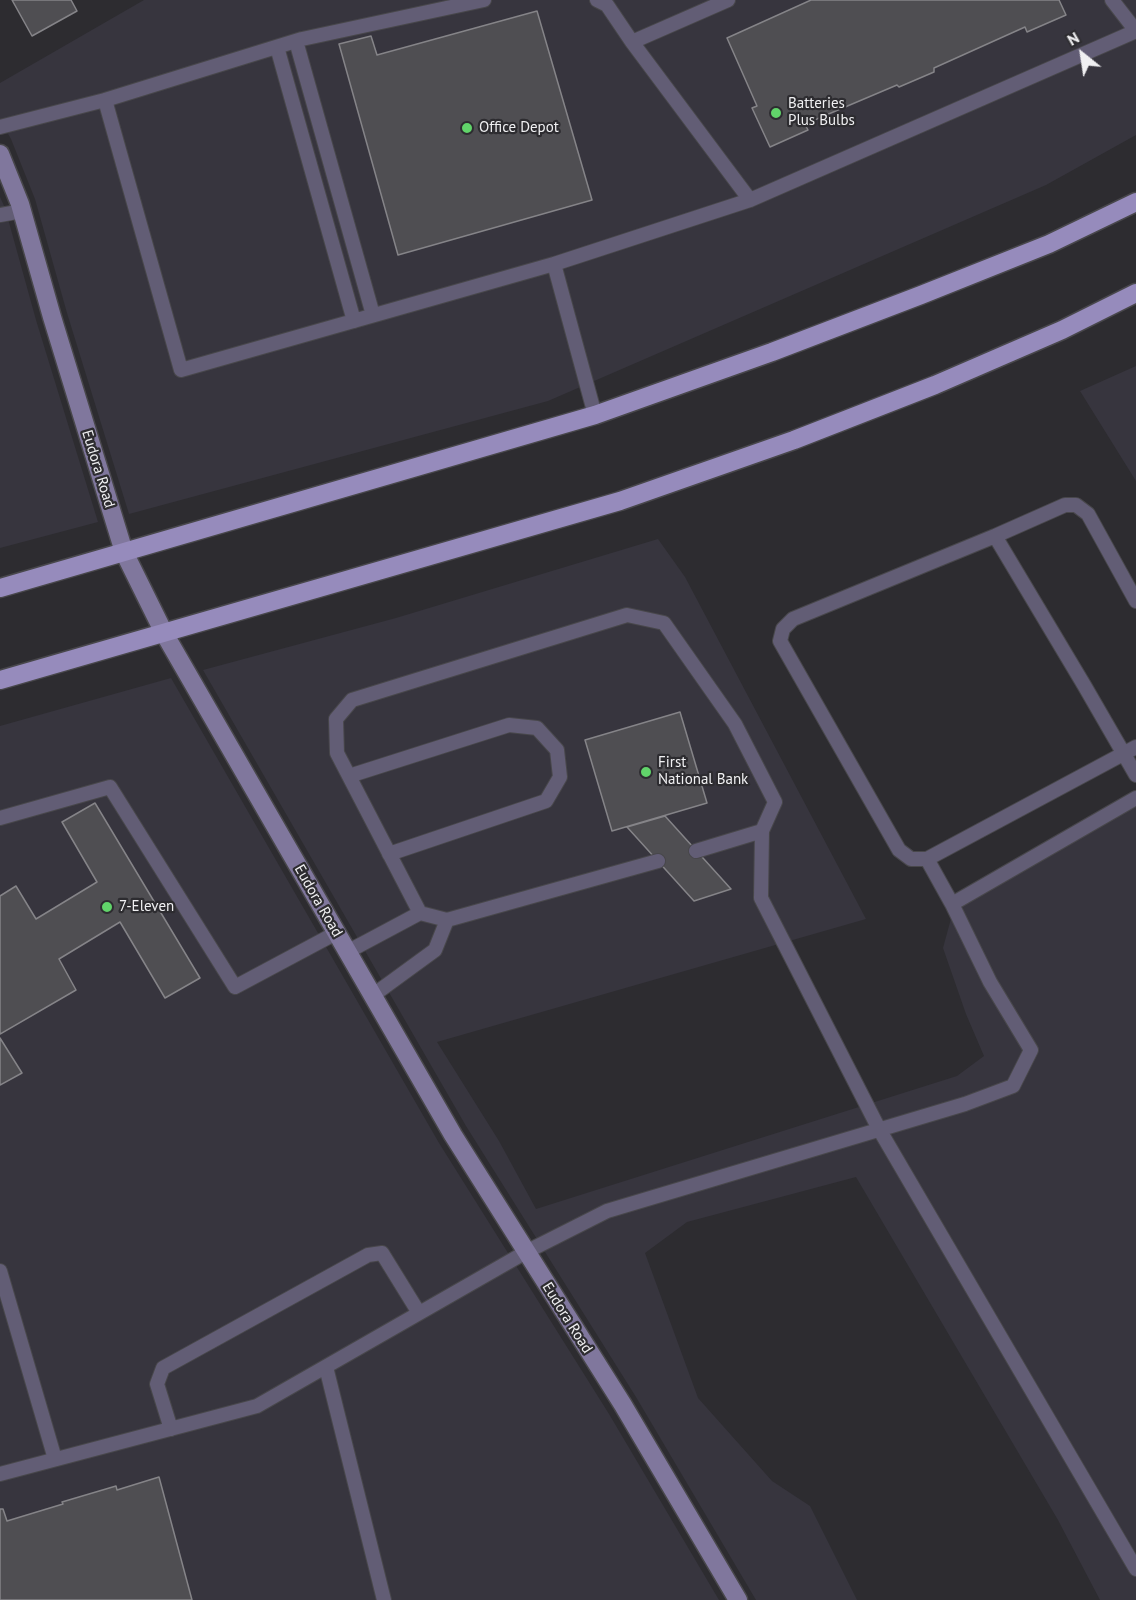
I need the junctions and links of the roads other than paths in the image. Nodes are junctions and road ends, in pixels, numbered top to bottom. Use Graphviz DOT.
graph roads {
  1 [pos="484,0"];
  2 [pos="597,0"];
  3 [pos="728,0"];
  4 [pos="1112,0"];
  5 [pos="1136,31"];
  6 [pos="299,40"];
  7 [pos="632,42"];
  8 [pos="277,47"];
  9 [pos="105,100"];
  10 [pos="0,128"];
  11 [pos="0,154"];
  12 [pos="750,201"];
  13 [pos="1136,202"];
  14 [pos="22,211"];
  15 [pos="0,215"];
  16 [pos="554,264"];
  17 [pos="1136,293"];
  18 [pos="373,315"];
  19 [pos="354,321"];
  20 [pos="595,415"];
  21 [pos="995,536"];
  22 [pos="124,552"];
  23 [pos="0,588"];
  24 [pos="1136,601"];
  25 [pos="164,633"];
  26 [pos="0,680"];
  27 [pos="1130,750"];
  28 [pos="1136,775"];
  29 [pos="349,776"];
  30 [pos="1136,798"];
  31 [pos="0,818"];
  32 [pos="762,831"];
  33 [pos="696,851"];
  34 [pos="389,854"];
  35 [pos="927,859"];
  36 [pos="658,861"];
  37 [pos="952,904"];
  38 [pos="420,913"];
  39 [pos="447,921"];
  40 [pos="336,933"];
  41 [pos="347,952"];
  42 [pos="372,996"];
  43 [pos="879,1129"];
  44 [pos="526,1252"];
  45 [pos="0,1271"];
  46 [pos="419,1313"];
  47 [pos="326,1366"];
  48 [pos="171,1429"];
  49 [pos="55,1459"];
  50 [pos="0,1474"];
  51 [pos="1136,1569"];
  52 [pos="384,1600"];
  53 [pos="738,1600"];
  1 -- 6 [label="lane"];
  2 -- 7 [label="lane"];
  3 -- 7 [label="lane"];
  4 -- 5 [label="lane"];
  5 -- 12 [label="lane"];
  6 -- 8 [label="lane"];
  6 -- 18 [label="lane"];
  7 -- 12 [label="lane"];
  8 -- 9 [label="lane"];
  8 -- 19 [label="lane"];
  9 -- 10 [label="lane"];
  9 -- 19 [label="lane"];
  11 -- 14 [label="street, Eudora Road"];
  12 -- 16 [label="lane"];
  13 -- 20 [label="main road"];
  14 -- 15 [label="lane"];
  14 -- 22 [label="street, Eudora Road"];
  16 -- 18 [label="lane"];
  16 -- 20 [label="lane"];
  17 -- 25 [label="main road"];
  18 -- 19 [label="lane"];
  20 -- 22 [label="main road"];
  21 -- 24 [label="lane"];
  21 -- 27 [label="lane"];
  21 -- 35 [label="lane"];
  22 -- 23 [label="main road"];
  22 -- 25 [label="street, Eudora Road"];
  25 -- 26 [label="main road"];
  25 -- 40 [label="street, Eudora Road"];
  27 -- 28 [label="lane"];
  27 -- 35 [label="lane"];
  29 -- 32 [label="lane"];
  29 -- 34 [label="lane"];
  29 -- 34 [label="lane"];
  30 -- 37 [label="lane"];
  31 -- 40 [label="lane"];
  32 -- 33 [label="lane"];
  32 -- 43 [label="lane"];
  34 -- 38 [label="lane"];
  35 -- 37 [label="lane"];
  36 -- 39 [label="lane"];
  37 -- 43 [label="lane"];
  38 -- 39 [label="lane"];
  38 -- 41 [label="lane"];
  39 -- 42 [label="lane"];
  40 -- 41 [label="street, Eudora Road"];
  41 -- 42 [label="street, Eudora Road"];
  42 -- 44 [label="street, Eudora Road"];
  43 -- 44 [label="lane"];
  43 -- 51 [label="lane"];
  44 -- 46 [label="lane"];
  44 -- 53 [label="street, Eudora Road"];
  45 -- 49 [label="lane"];
  46 -- 47 [label="lane"];
  46 -- 48 [label="lane"];
  47 -- 48 [label="lane"];
  47 -- 52 [label="lane"];
  48 -- 49 [label="lane"];
  49 -- 50 [label="lane"];
}
